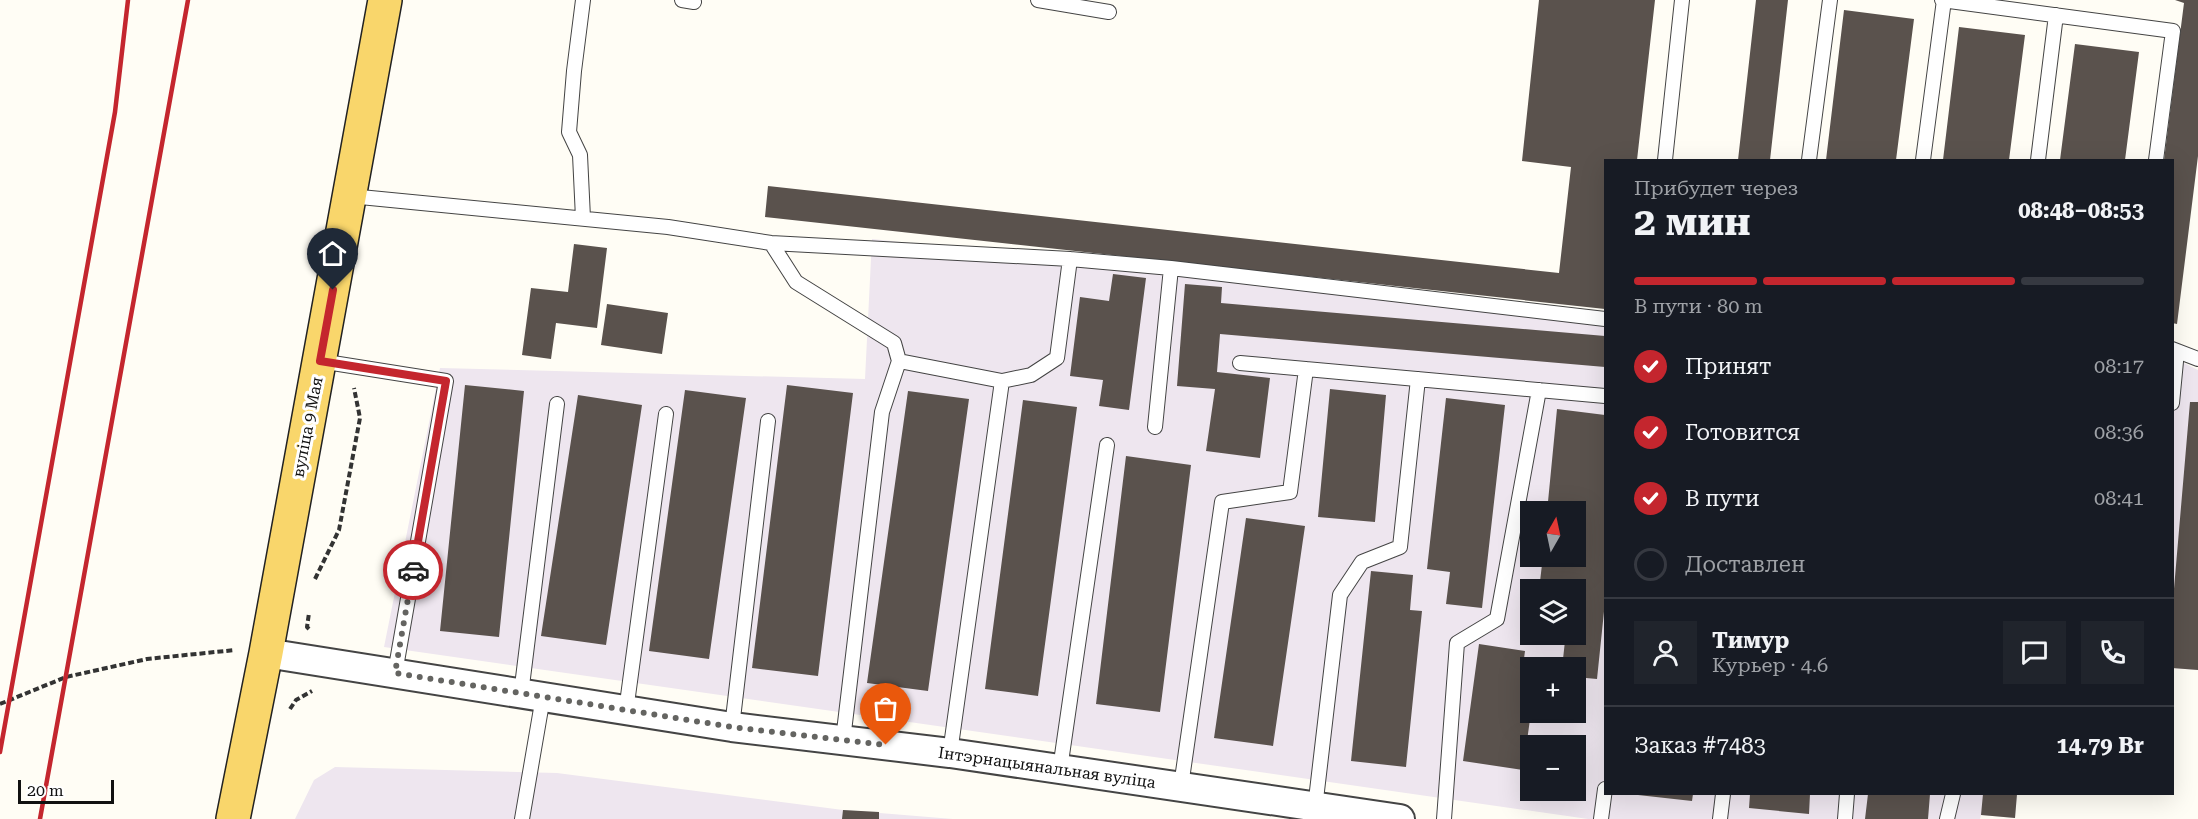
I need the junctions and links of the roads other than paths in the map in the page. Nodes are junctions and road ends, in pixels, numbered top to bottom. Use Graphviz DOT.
graph roads {
  1 [pos="385,0"];
  2 [pos="583,0"];
  3 [pos="1038,0"];
  4 [pos="1682,0"];
  5 [pos="1830,0"];
  6 [pos="1943,0"];
  7 [pos="1109,12"];
  8 [pos="2056,15"];
  9 [pos="1665,159"];
  10 [pos="1809,159"];
  11 [pos="1923,159"];
  12 [pos="2038,159"];
  13 [pos="2156,159"];
  14 [pos="350,196"];
  15 [pos="583,218"];
  16 [pos="771,243"];
  17 [pos="1070,259"];
  18 [pos="1172,268"];
  19 [pos="1604,319"];
  20 [pos="2174,350"];
  21 [pos="2198,359"];
  22 [pos="320,361"];
  23 [pos="899,361"];
  24 [pos="1240,363"];
  25 [pos="1306,369"];
  26 [pos="1418,379"];
  27 [pos="1002,381"];
  28 [pos="1539,390"];
  29 [pos="1604,396"];
  30 [pos="557,404"];
  31 [pos="666,414"];
  32 [pos="768,421"];
  33 [pos="1155,426"];
  34 [pos="1107,445"];
  35 [pos="254,652"];
  36 [pos="395,673"];
  37 [pos="532,696"];
  38 [pos="626,711"];
  39 [pos="732,727"];
  40 [pos="843,740"];
  41 [pos="950,753"];
  42 [pos="1060,769"];
  43 [pos="1181,786"];
  44 [pos="1604,795"];
  45 [pos="1723,795"];
  46 [pos="1847,795"];
  47 [pos="1953,795"];
  48 [pos="1324,812"];
  49 [pos="233,819"];
  50 [pos="522,819"];
  51 [pos="1400,819"];
  52 [pos="1444,819"];
  53 [pos="1601,819"];
  54 [pos="1720,819"];
  55 [pos="1845,819"];
  56 [pos="1947,819"];
  1 -- 14 [label="main road, вуліца 9 Мая"];
  2 -- 15 [label="lane"];
  3 -- 7 [label="lane"];
  4 -- 9 [label="lane"];
  5 -- 10 [label="lane"];
  6 -- 8 [label="lane"];
  6 -- 11 [label="lane"];
  8 -- 12 [label="lane"];
  8 -- 13 [label="lane"];
  14 -- 15 [label="lane"];
  14 -- 22 [label="main road, вуліца 9 Мая"];
  15 -- 16 [label="lane"];
  16 -- 17 [label="lane"];
  16 -- 23 [label="lane"];
  17 -- 18 [label="lane"];
  17 -- 27 [label="lane"];
  18 -- 19 [label="lane"];
  18 -- 33 [label="lane"];
  20 -- 21 [label="lane"];
  22 -- 35 [label="main road, вуліца 9 Мая"];
  22 -- 36 [label="lane"];
  23 -- 27 [label="lane"];
  23 -- 40 [label="lane"];
  24 -- 25 [label="lane"];
  25 -- 26 [label="lane"];
  25 -- 43 [label="lane"];
  26 -- 28 [label="lane"];
  26 -- 48 [label="lane"];
  27 -- 41 [label="lane"];
  28 -- 29 [label="lane"];
  28 -- 52 [label="lane"];
  30 -- 37 [label="lane"];
  31 -- 38 [label="lane"];
  32 -- 39 [label="lane"];
  34 -- 42 [label="lane"];
  35 -- 36 [label="street, Інтэрнацыянальная вуліца"];
  35 -- 49 [label="main road, вуліца 9 Мая"];
  36 -- 37 [label="street, Інтэрнацыянальная вуліца"];
  37 -- 38 [label="street, Інтэрнацыянальная вуліца"];
  37 -- 50 [label="lane"];
  38 -- 39 [label="street, Інтэрнацыянальная вуліца"];
  39 -- 40 [label="street, Інтэрнацыянальная вуліца"];
  40 -- 41 [label="street, Інтэрнацыянальная вуліца"];
  41 -- 42 [label="street, Інтэрнацыянальная вуліца"];
  42 -- 43 [label="street, Інтэрнацыянальная вуліца"];
  43 -- 48 [label="street, Інтэрнацыянальная вуліца"];
  44 -- 53 [label="lane"];
  45 -- 54 [label="lane"];
  46 -- 55 [label="lane"];
  47 -- 56 [label="lane"];
  48 -- 51 [label="street, Інтэрнацыянальная вуліца"];
}
